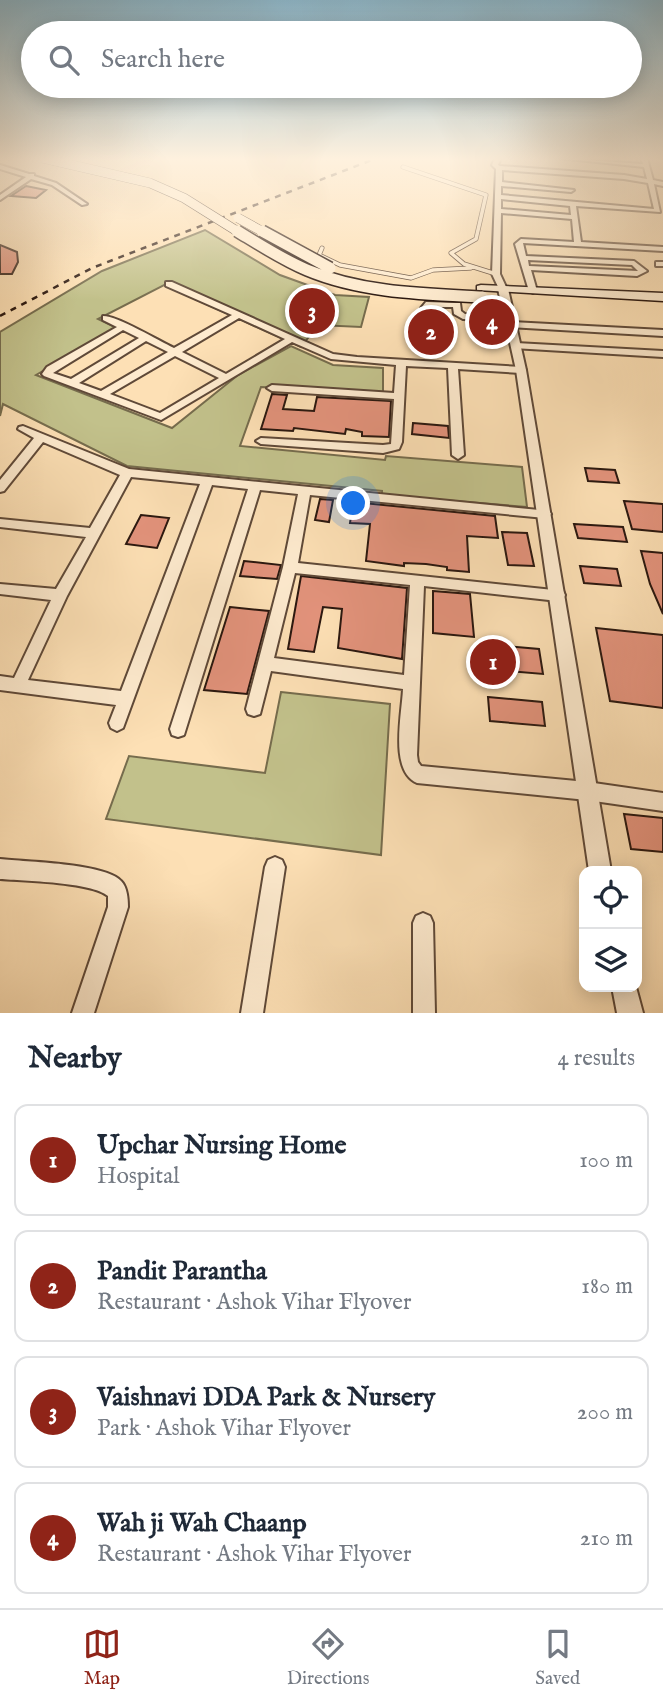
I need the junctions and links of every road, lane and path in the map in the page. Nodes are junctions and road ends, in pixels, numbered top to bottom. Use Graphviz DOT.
graph roads {
  1 [pos="193,205"];
  2 [pos="212,205"];
  3 [pos="484,205"];
  4 [pos="498,205"];
  5 [pos="569,205"];
  6 [pos="569,205"];
  7 [pos="656,205"];
  8 [pos="572,206"];
  9 [pos="524,221"];
  10 [pos="578,244"];
  11 [pos="637,247"];
  12 [pos="322,248"];
  13 [pos="663,249"];
  14 [pos="643,256"];
  15 [pos="524,258"];
  16 [pos="473,267"];
  17 [pos="527,268"];
  18 [pos="169,284"];
  19 [pos="501,287"];
  20 [pos="533,291"];
  21 [pos="482,293"];
  22 [pos="663,297"];
  23 [pos="663,306"];
  24 [pos="238,314"];
  25 [pos="106,318"];
  26 [pos="512,322"];
  27 [pos="124,326"];
  28 [pos="432,332"];
  29 [pos="663,333"];
  30 [pos="147,337"];
  31 [pos="291,339"];
  32 [pos="516,346"];
  33 [pos="174,350"];
  34 [pos="663,354"];
  35 [pos="401,363"];
  36 [pos="453,366"];
  37 [pos="522,370"];
  38 [pos="225,377"];
  39 [pos="70,384"];
  40 [pos="272,388"];
  41 [pos="101,395"];
  42 [pos="400,396"];
  43 [pos="23,429"];
  44 [pos="41,437"];
  45 [pos="261,441"];
  46 [pos="458,455"];
  47 [pos="127,473"];
  48 [pos="207,482"];
  49 [pos="255,486"];
  50 [pos="0,488"];
  51 [pos="305,491"];
  52 [pos="545,514"];
  53 [pos="0,523"];
  54 [pos="94,533"];
  55 [pos="290,567"];
  56 [pos="417,580"];
  57 [pos="0,589"];
  58 [pos="60,595"];
  59 [pos="558,595"];
  60 [pos="267,664"];
  61 [pos="0,683"];
  62 [pos="410,683"];
  63 [pos="18,685"];
  64 [pos="126,699"];
  65 [pos="254,709"];
  66 [pos="117,723"];
  67 [pos="178,729"];
  68 [pos="587,791"];
  69 [pos="663,802"];
  70 [pos="599,866"];
  71 [pos="275,867"];
  72 [pos="0,869"];
  73 [pos="424,923"];
  74 [pos="625,992"];
  75 [pos="83,1013"];
  76 [pos="252,1013"];
  77 [pos="424,1013"];
  78 [pos="630,1013"];
  1 -- 21 [label="main road, bridge"];
  2 -- 21 [label="main road, bridge"];
  3 -- 16 [label="lane"];
  4 -- 19 [label="street"];
  5 -- 8 [label="street"];
  6 -- 8 [label="street"];
  7 -- 8 [label="street"];
  8 -- 9 [label="street"];
  8 -- 10 [label="street"];
  10 -- 11 [label="street"];
  10 -- 15 [label="street"];
  11 -- 13 [label="street"];
  11 -- 14 [label="street"];
  12 -- 16 [label="lane"];
  15 -- 17 [label="street"];
  15 -- 17 [label="street"];
  16 -- 19 [label="lane"];
  17 -- 20 [label="street"];
  18 -- 24 [label="street"];
  19 -- 20 [label="main road"];
  19 -- 21 [label="main road"];
  19 -- 23 [label="main road"];
  19 -- 26 [label="street"];
  20 -- 22 [label="main road"];
  24 -- 31 [label="street"];
  24 -- 33 [label="street"];
  25 -- 27 [label="street"];
  26 -- 28 [label="street"];
  26 -- 29 [label="street"];
  26 -- 32 [label="street"];
  27 -- 30 [label="street"];
  27 -- 39 [label="street"];
  30 -- 33 [label="street"];
  30 -- 39 [label="street"];
  31 -- 35 [label="street"];
  31 -- 38 [label="street"];
  32 -- 34 [label="street"];
  32 -- 37 [label="street"];
  33 -- 38 [label="street"];
  33 -- 41 [label="street"];
  35 -- 36 [label="street"];
  35 -- 42 [label="street"];
  36 -- 37 [label="street"];
  36 -- 46 [label="street"];
  37 -- 52 [label="street"];
  38 -- 41 [label="street"];
  39 -- 41 [label="street"];
  40 -- 42 [label="street"];
  42 -- 45 [label="street"];
  43 -- 44 [label="street"];
  44 -- 47 [label="street"];
  44 -- 50 [label="street"];
  47 -- 48 [label="street"];
  47 -- 54 [label="street"];
  48 -- 49 [label="street"];
  48 -- 64 [label="street"];
  49 -- 51 [label="street"];
  49 -- 67 [label="street"];
  51 -- 52 [label="street"];
  51 -- 55 [label="street"];
  52 -- 59 [label="street"];
  53 -- 54 [label="street"];
  54 -- 58 [label="street"];
  55 -- 56 [label="street"];
  55 -- 60 [label="street"];
  56 -- 59 [label="street"];
  56 -- 62 [label="street"];
  57 -- 58 [label="street"];
  58 -- 63 [label="street"];
  59 -- 68 [label="street"];
  60 -- 62 [label="street"];
  60 -- 65 [label="street"];
  61 -- 63 [label="street"];
  62 -- 68 [label="street"];
  63 -- 64 [label="street"];
  64 -- 66 [label="street"];
  68 -- 69 [label="street"];
  68 -- 70 [label="street"];
  71 -- 76 [label="street"];
  72 -- 75 [label="street"];
  73 -- 77 [label="street"];
  74 -- 78 [label="street"];
}
